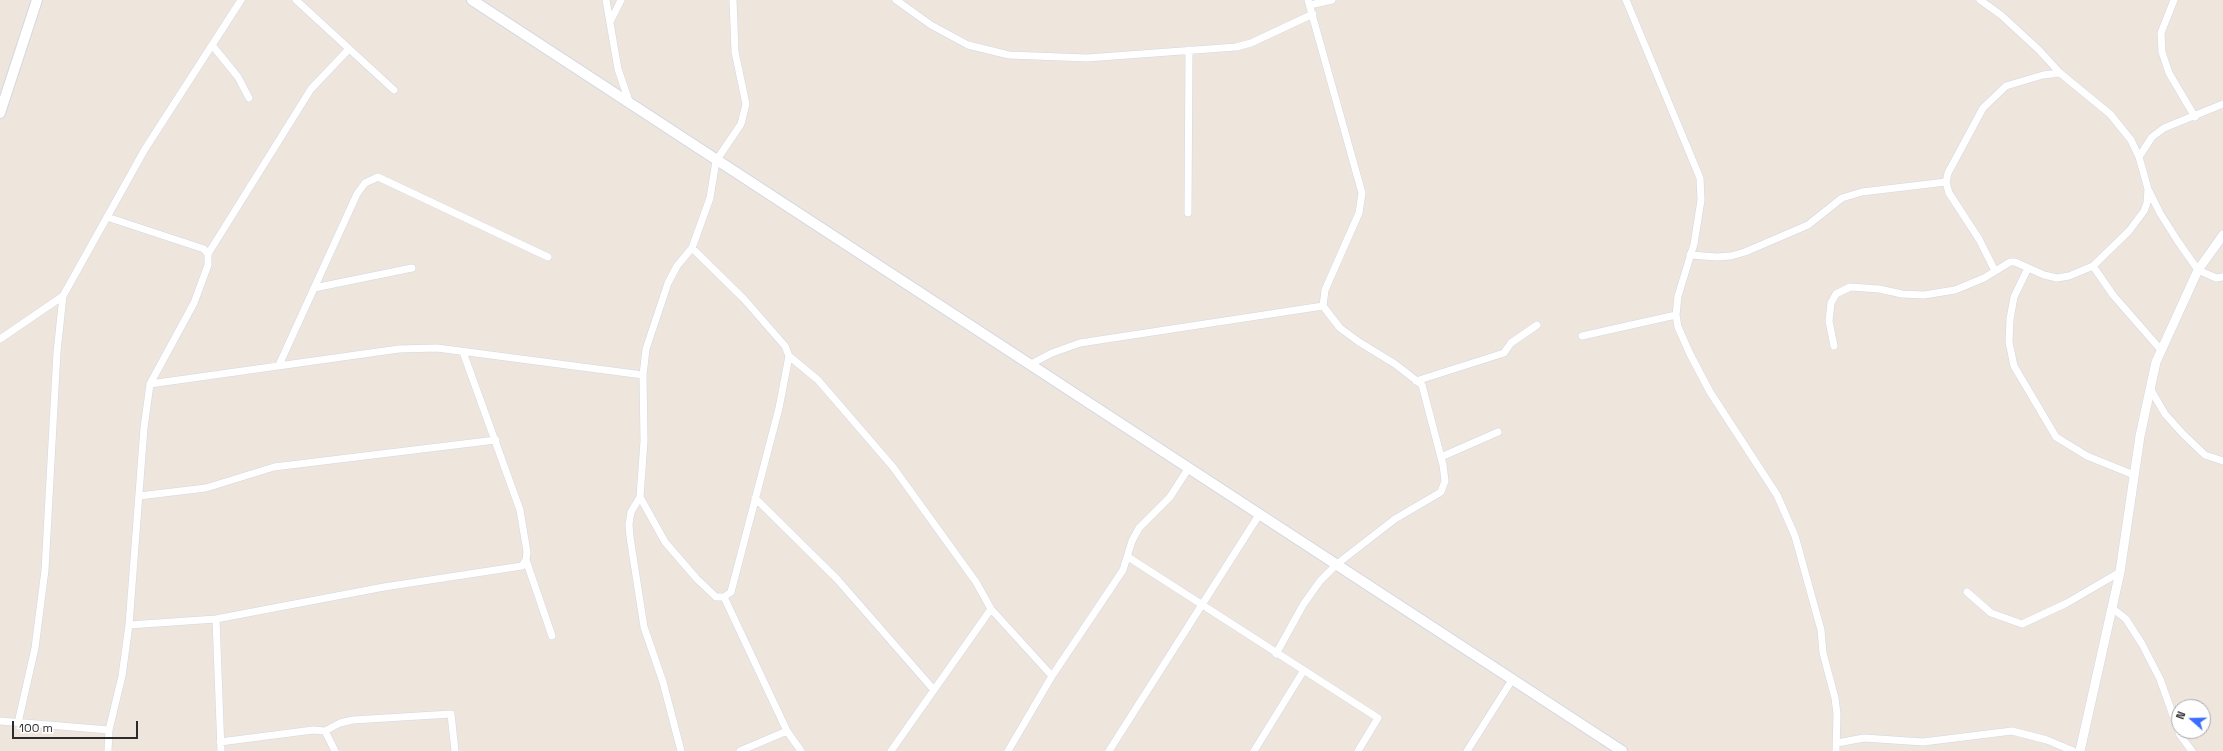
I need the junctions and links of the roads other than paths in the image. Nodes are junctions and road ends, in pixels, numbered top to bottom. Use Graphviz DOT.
graph roads {
  1 [pos="37,0"];
  2 [pos="241,0"];
  3 [pos="296,0"];
  4 [pos="472,0"];
  5 [pos="606,0"];
  6 [pos="621,0"];
  7 [pos="733,0"];
  8 [pos="896,0"];
  9 [pos="1332,0"];
  10 [pos="1626,0"];
  11 [pos="1980,0"];
  12 [pos="2174,0"];
  13 [pos="1309,3"];
  14 [pos="1313,14"];
  15 [pos="611,20"];
  16 [pos="212,45"];
  17 [pos="349,49"];
  18 [pos="1189,50"];
  19 [pos="2060,73"];
  20 [pos="394,90"];
  21 [pos="3,96"];
  22 [pos="249,98"];
  23 [pos="2223,104"];
  24 [pos="631,106"];
  25 [pos="0,113"];
  26 [pos="2195,117"];
  27 [pos="2139,157"];
  28 [pos="716,161"];
  29 [pos="1946,182"];
  30 [pos="2148,189"];
  31 [pos="1188,213"];
  32 [pos="107,218"];
  33 [pos="2223,235"];
  34 [pos="692,248"];
  35 [pos="208,254"];
  36 [pos="1690,255"];
  37 [pos="548,257"];
  38 [pos="2093,266"];
  39 [pos="412,268"];
  40 [pos="2028,268"];
  41 [pos="2198,270"];
  42 [pos="1995,271"];
  43 [pos="2223,277"];
  44 [pos="314,288"];
  45 [pos="63,296"];
  46 [pos="1323,306"];
  47 [pos="1676,315"];
  48 [pos="1537,325"];
  49 [pos="1582,336"];
  50 [pos="0,338"];
  51 [pos="1834,346"];
  52 [pos="2161,350"];
  53 [pos="463,352"];
  54 [pos="789,356"];
  55 [pos="279,365"];
  56 [pos="1029,365"];
  57 [pos="643,375"];
  58 [pos="1416,381"];
  59 [pos="150,384"];
  60 [pos="2151,390"];
  61 [pos="1498,432"];
  62 [pos="496,440"];
  63 [pos="1441,457"];
  64 [pos="2223,460"];
  65 [pos="1188,469"];
  66 [pos="2134,475"];
  67 [pos="139,496"];
  68 [pos="640,497"];
  69 [pos="755,498"];
  70 [pos="1260,515"];
  71 [pos="1128,557"];
  72 [pos="526,560"];
  73 [pos="1337,564"];
  74 [pos="2120,572"];
  75 [pos="1967,592"];
  76 [pos="724,597"];
  77 [pos="1202,604"];
  78 [pos="2112,608"];
  79 [pos="991,609"];
  80 [pos="216,619"];
  81 [pos="129,624"];
  82 [pos="552,636"];
  83 [pos="1276,654"];
  84 [pos="1304,670"];
  85 [pos="1052,676"];
  86 [pos="1512,680"];
  87 [pos="934,690"];
  88 [pos="0,721"];
  89 [pos="18,723"];
  90 [pos="109,730"];
  91 [pos="325,731"];
  92 [pos="786,731"];
  93 [pos="220,742"];
  94 [pos="1837,747"];
  95 [pos="108,751"];
  96 [pos="221,751"];
  97 [pos="335,751"];
  98 [pos="455,751"];
  99 [pos="681,751"];
  100 [pos="740,751"];
  101 [pos="800,751"];
  102 [pos="891,751"];
  103 [pos="1008,751"];
  104 [pos="1108,751"];
  105 [pos="1254,751"];
  106 [pos="1358,751"];
  107 [pos="1467,751"];
  108 [pos="1622,751"];
  109 [pos="2073,751"];
  110 [pos="2080,751"];
  111 [pos="2192,751"];
  1 -- 21 [label="main road"];
  2 -- 16 [label="street"];
  3 -- 17 [label="street"];
  4 -- 24 [label="main road"];
  5 -- 15 [label="street"];
  6 -- 15 [label="street"];
  7 -- 28 [label="street"];
  8 -- 18 [label="street"];
  9 -- 13 [label="street"];
  10 -- 36 [label="street"];
  11 -- 19 [label="street"];
  12 -- 26 [label="street"];
  13 -- 14 [label="street"];
  14 -- 18 [label="street"];
  14 -- 46 [label="street"];
  15 -- 24 [label="street"];
  16 -- 22 [label="street"];
  16 -- 32 [label="street"];
  17 -- 20 [label="street"];
  17 -- 35 [label="street"];
  18 -- 31 [label="street"];
  19 -- 27 [label="street"];
  19 -- 29 [label="street"];
  21 -- 25 [label="main road"];
  23 -- 26 [label="street"];
  24 -- 28 [label="main road"];
  26 -- 27 [label="street"];
  27 -- 30 [label="street"];
  28 -- 34 [label="street"];
  28 -- 56 [label="main road"];
  29 -- 36 [label="street"];
  29 -- 42 [label="street"];
  30 -- 38 [label="street"];
  30 -- 41 [label="street"];
  32 -- 35 [label="street"];
  32 -- 45 [label="street"];
  33 -- 41 [label="street"];
  34 -- 54 [label="street"];
  34 -- 57 [label="street"];
  35 -- 59 [label="street"];
  36 -- 47 [label="street"];
  37 -- 44 [label="street"];
  38 -- 40 [label="street"];
  38 -- 52 [label="street"];
  39 -- 44 [label="street"];
  40 -- 42 [label="street"];
  40 -- 66 [label="street"];
  41 -- 43 [label="street"];
  41 -- 52 [label="street"];
  42 -- 51 [label="street"];
  44 -- 55 [label="street"];
  45 -- 50 [label="street"];
  45 -- 89 [label="street"];
  46 -- 56 [label="street"];
  46 -- 58 [label="street"];
  47 -- 49 [label="street"];
  47 -- 94 [label="street"];
  48 -- 58 [label="street"];
  52 -- 60 [label="street"];
  53 -- 55 [label="street"];
  53 -- 57 [label="street"];
  53 -- 62 [label="street"];
  54 -- 69 [label="street"];
  54 -- 79 [label="street"];
  55 -- 59 [label="street"];
  56 -- 65 [label="main road"];
  57 -- 68 [label="street"];
  58 -- 63 [label="street"];
  59 -- 67 [label="street"];
  60 -- 64 [label="street"];
  60 -- 66 [label="street"];
  61 -- 63 [label="street"];
  62 -- 67 [label="street"];
  62 -- 72 [label="street"];
  63 -- 73 [label="street"];
  65 -- 70 [label="main road"];
  65 -- 71 [label="street"];
  66 -- 74 [label="street"];
  67 -- 81 [label="street"];
  68 -- 76 [label="street"];
  68 -- 99 [label="street"];
  69 -- 76 [label="street"];
  69 -- 87 [label="street"];
  70 -- 73 [label="main road"];
  70 -- 77 [label="street"];
  71 -- 77 [label="street"];
  71 -- 85 [label="street"];
  72 -- 80 [label="street"];
  72 -- 82 [label="street"];
  73 -- 83 [label="street"];
  73 -- 86 [label="main road"];
  74 -- 75 [label="street"];
  74 -- 78 [label="street"];
  76 -- 92 [label="street"];
  77 -- 83 [label="street"];
  77 -- 104 [label="street"];
  78 -- 110 [label="street"];
  78 -- 111 [label="street"];
  79 -- 85 [label="street"];
  79 -- 87 [label="street"];
  80 -- 81 [label="street"];
  80 -- 93 [label="street"];
  81 -- 90 [label="street"];
  83 -- 84 [label="street"];
  84 -- 105 [label="street"];
  84 -- 106 [label="street"];
  85 -- 103 [label="street"];
  86 -- 107 [label="street"];
  86 -- 108 [label="main road"];
  87 -- 102 [label="street"];
  88 -- 89 [label="street"];
  89 -- 90 [label="street"];
  90 -- 95 [label="street"];
  91 -- 93 [label="street"];
  91 -- 97 [label="street"];
  91 -- 98 [label="street"];
  92 -- 100 [label="street"];
  92 -- 101 [label="street"];
  93 -- 96 [label="street"];
  94 -- 109 [label="street"];
}
